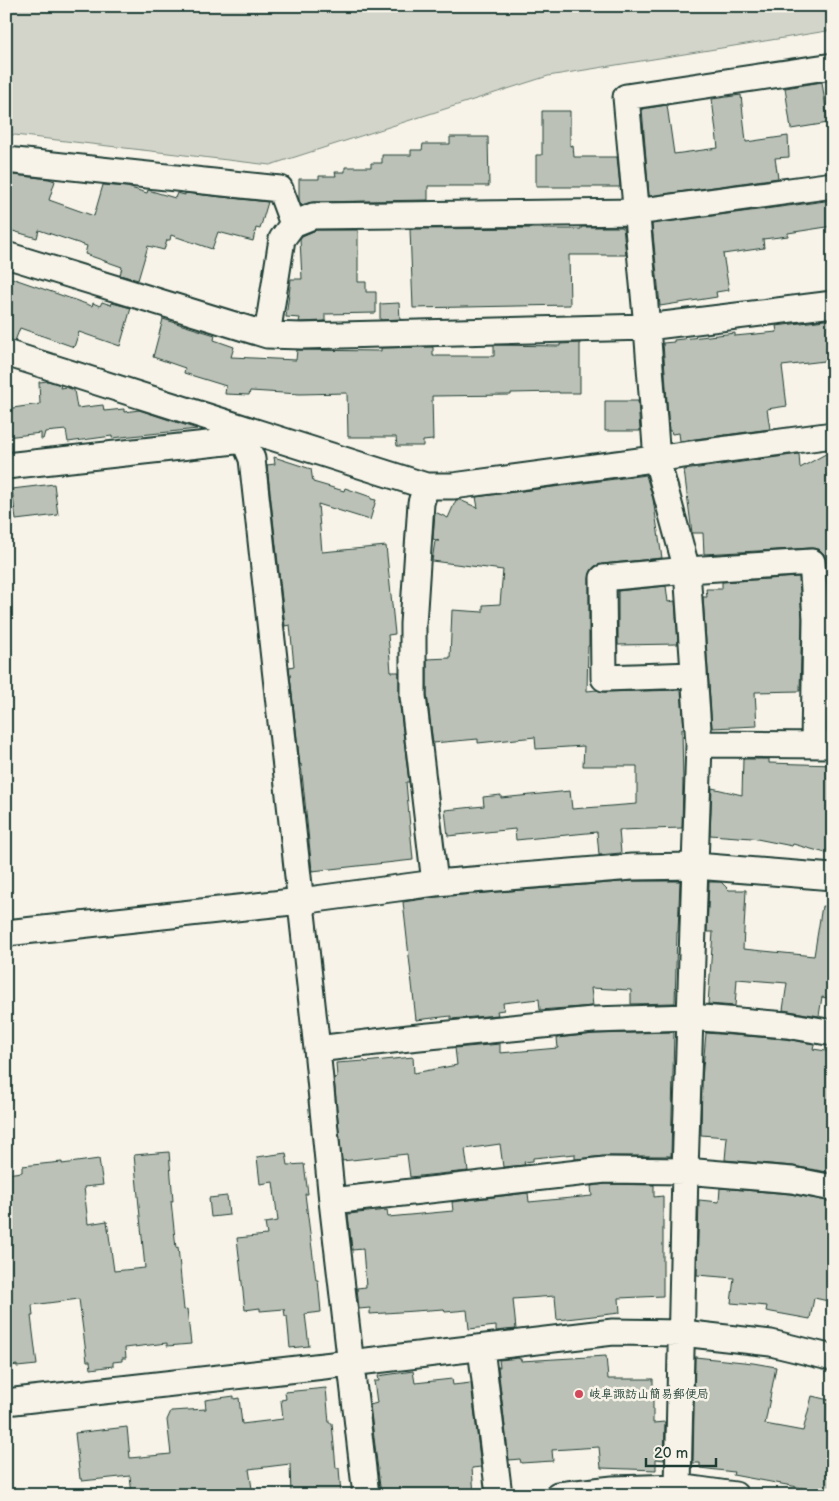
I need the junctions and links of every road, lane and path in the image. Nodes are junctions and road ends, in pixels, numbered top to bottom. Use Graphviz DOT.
graph roads {
  1 [pos="833,66"];
  2 [pos="6,160"];
  3 [pos="833,185"];
  4 [pos="636,212"];
  5 [pos="293,224"];
  6 [pos="6,255"];
  7 [pos="833,304"];
  8 [pos="647,328"];
  9 [pos="266,335"];
  10 [pos="6,353"];
  11 [pos="247,435"];
  12 [pos="833,435"];
  13 [pos="657,460"];
  14 [pos="6,466"];
  15 [pos="426,486"];
  16 [pos="687,570"];
  17 [pos="824,618"];
  18 [pos="694,675"];
  19 [pos="699,744"];
  20 [pos="824,744"];
  21 [pos="696,866"];
  22 [pos="833,877"];
  23 [pos="435,883"];
  24 [pos="301,901"];
  25 [pos="6,933"];
  26 [pos="690,1017"];
  27 [pos="833,1033"];
  28 [pos="317,1049"];
  29 [pos="685,1171"];
  30 [pos="833,1188"];
  31 [pos="332,1201"];
  32 [pos="682,1333"];
  33 [pos="481,1348"];
  34 [pos="833,1358"];
  35 [pos="350,1363"];
  36 [pos="6,1402"];
  37 [pos="678,1487"];
  38 [pos="366,1495"];
  39 [pos="499,1495"];
  40 [pos="558,1495"];
  41 [pos="735,1495"];
  1 -- 4 [label="street"];
  2 -- 5 [label="street"];
  3 -- 4 [label="street"];
  4 -- 5 [label="street"];
  4 -- 8 [label="street"];
  5 -- 9 [label="street"];
  6 -- 9 [label="street"];
  7 -- 8 [label="street"];
  8 -- 9 [label="street"];
  8 -- 13 [label="street"];
  10 -- 11 [label="street"];
  11 -- 14 [label="street"];
  11 -- 15 [label="street"];
  11 -- 24 [label="street"];
  12 -- 13 [label="street"];
  13 -- 15 [label="street"];
  13 -- 16 [label="street"];
  15 -- 23 [label="street"];
  16 -- 17 [label="street"];
  16 -- 18 [label="street"];
  16 -- 18 [label="street"];
  17 -- 20 [label="street"];
  18 -- 19 [label="street"];
  19 -- 20 [label="street"];
  19 -- 21 [label="street"];
  21 -- 22 [label="street"];
  21 -- 23 [label="street"];
  21 -- 26 [label="street"];
  23 -- 24 [label="street"];
  24 -- 25 [label="street"];
  24 -- 28 [label="street"];
  26 -- 27 [label="street"];
  26 -- 28 [label="street"];
  26 -- 29 [label="street"];
  28 -- 31 [label="street"];
  29 -- 30 [label="street"];
  29 -- 31 [label="street"];
  29 -- 32 [label="street"];
  31 -- 35 [label="street"];
  32 -- 33 [label="street"];
  32 -- 34 [label="street"];
  32 -- 37 [label="street"];
  33 -- 35 [label="street"];
  33 -- 39 [label="street"];
  35 -- 36 [label="street"];
  35 -- 38 [label="street"];
  37 -- 40 [label="street"];
  37 -- 41 [label="street"];
}
